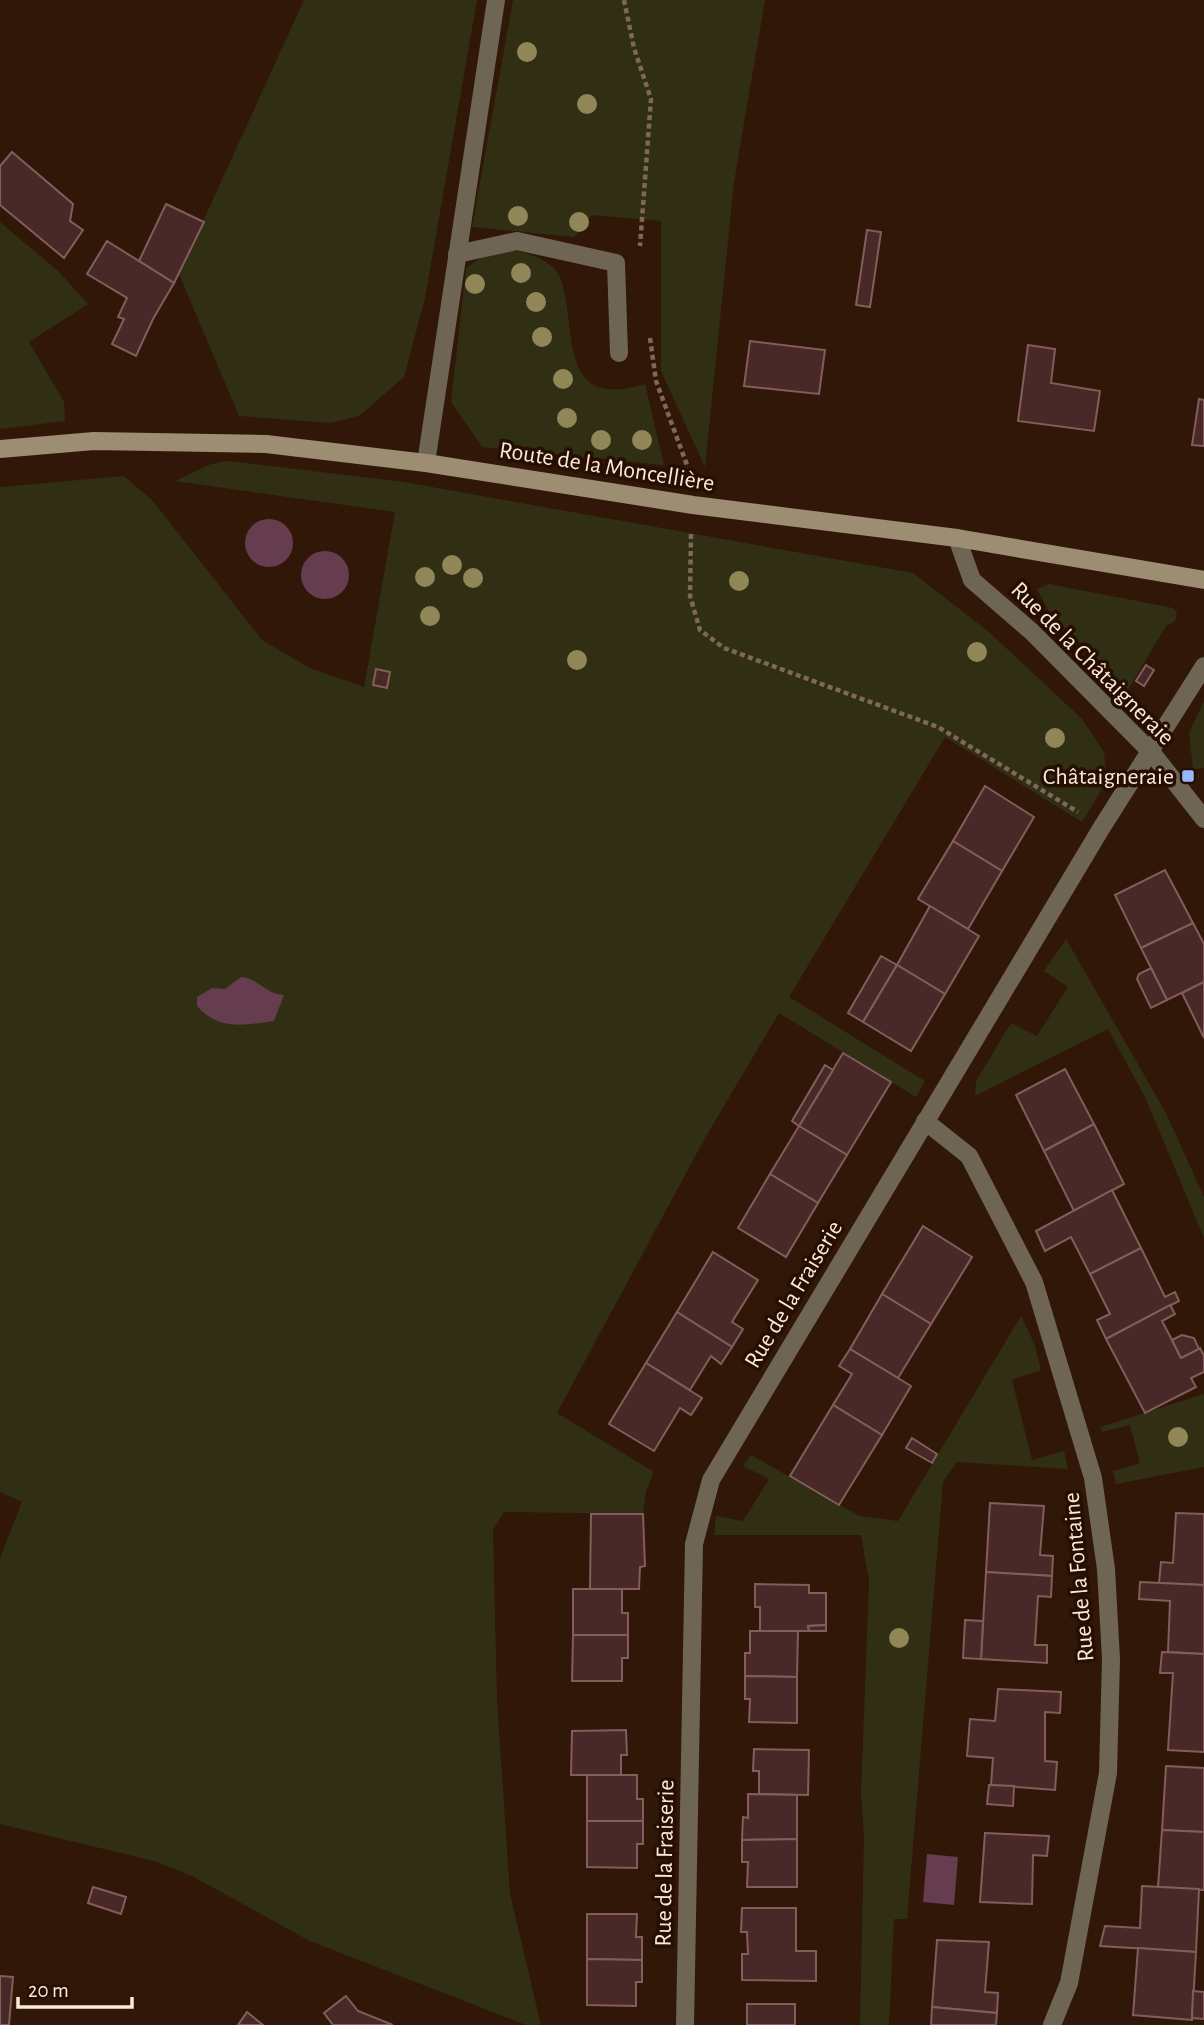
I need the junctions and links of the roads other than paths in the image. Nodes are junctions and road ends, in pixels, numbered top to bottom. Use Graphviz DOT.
graph roads {
  1 [pos="496,0"];
  2 [pos="457,254"];
  3 [pos="619,353"];
  4 [pos="0,449"];
  5 [pos="426,463"];
  6 [pos="957,538"];
  7 [pos="1204,580"];
  8 [pos="1204,666"];
  9 [pos="1152,752"];
  10 [pos="1204,819"];
  11 [pos="925,1121"];
  12 [pos="685,2025"];
  13 [pos="1052,2025"];
  1 -- 2 [label="street"];
  2 -- 3 [label="street"];
  2 -- 5 [label="street"];
  4 -- 5 [label="street, Route de la Moncellière"];
  5 -- 6 [label="street, Route de la Moncellière"];
  6 -- 7 [label="street, Route de la Moncellière"];
  6 -- 9 [label="street, Rue de la Châtaigneraie"];
  8 -- 9 [label="street, Rue de la Fraiserie"];
  9 -- 10 [label="street, Rue de la Châtaigneraie"];
  9 -- 11 [label="street, Rue de la Fraiserie"];
  11 -- 12 [label="street, Rue de la Fraiserie"];
  11 -- 13 [label="street, Rue de la Fontaine"];
}
